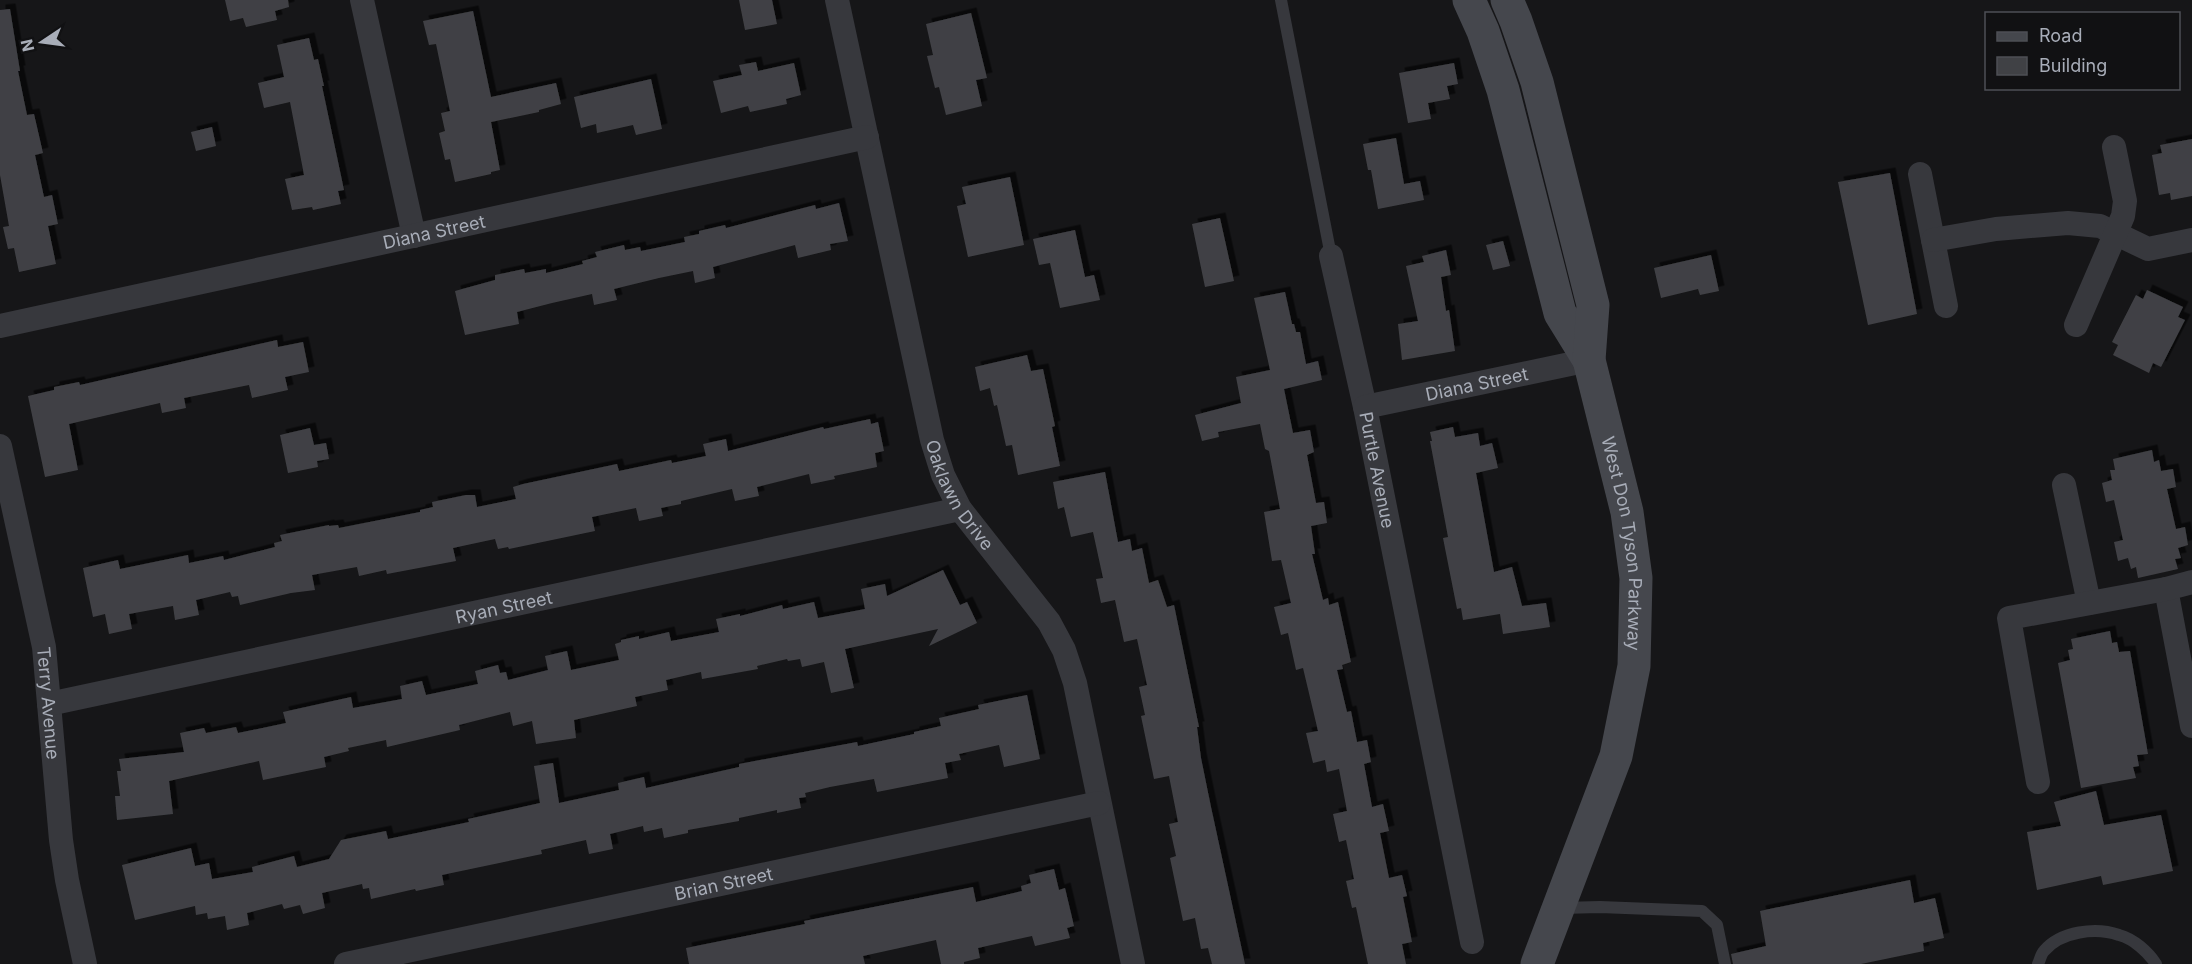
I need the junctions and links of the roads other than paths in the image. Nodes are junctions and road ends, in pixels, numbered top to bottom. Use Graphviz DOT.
graph roads {
  1 [pos="362,0"];
  2 [pos="837,0"];
  3 [pos="1281,0"];
  4 [pos="1469,0"];
  5 [pos="1507,0"];
  6 [pos="867,137"];
  7 [pos="2114,147"];
  8 [pos="1920,174"];
  9 [pos="2116,234"];
  10 [pos="414,236"];
  11 [pos="1933,240"];
  12 [pos="2192,240"];
  13 [pos="1331,256"];
  14 [pos="1946,306"];
  15 [pos="2076,325"];
  16 [pos="0,326"];
  17 [pos="1589,360"];
  18 [pos="1365,407"];
  19 [pos="0,446"];
  20 [pos="2064,485"];
  21 [pos="960,509"];
  22 [pos="2192,582"];
  23 [pos="2166,589"];
  24 [pos="2089,603"];
  25 [pos="49,705"];
  26 [pos="2192,726"];
  27 [pos="2038,782"];
  28 [pos="1099,803"];
  29 [pos="1557,908"];
  30 [pos="1472,942"];
  31 [pos="85,964"];
  32 [pos="346,964"];
  33 [pos="1133,964"];
  34 [pos="1537,964"];
  35 [pos="1725,964"];
  36 [pos="2038,964"];
  37 [pos="2156,964"];
  1 -- 10 [label="street"];
  2 -- 6 [label="street, Oaklawn Drive"];
  3 -- 13 [label="lane, Purtle Avenue"];
  4 -- 17 [label="main road, West Don Tyson Parkway"];
  5 -- 17 [label="main road, West Don Tyson Parkway"];
  6 -- 10 [label="street, Diana Street"];
  6 -- 21 [label="street, Oaklawn Drive"];
  7 -- 9 [label="street"];
  8 -- 11 [label="street"];
  9 -- 11 [label="street"];
  9 -- 12 [label="street"];
  9 -- 15 [label="street"];
  10 -- 16 [label="street, Diana Street"];
  11 -- 14 [label="street"];
  13 -- 18 [label="street, Purtle Avenue"];
  17 -- 18 [label="street, Diana Street"];
  17 -- 29 [label="main road, West Don Tyson Parkway"];
  18 -- 30 [label="street, Purtle Avenue"];
  19 -- 25 [label="street, Terry Avenue"];
  20 -- 24 [label="street"];
  21 -- 25 [label="street, Ryan Street"];
  21 -- 28 [label="street, Oaklawn Drive"];
  22 -- 23 [label="street"];
  23 -- 24 [label="street"];
  23 -- 26 [label="street"];
  24 -- 27 [label="street"];
  25 -- 31 [label="street, Terry Avenue"];
  28 -- 32 [label="street, Brian Street"];
  28 -- 33 [label="street, Oaklawn Drive"];
  29 -- 34 [label="main road, West Don Tyson Parkway"];
  29 -- 35 [label="lane"];
  36 -- 37 [label="lane"];
}
